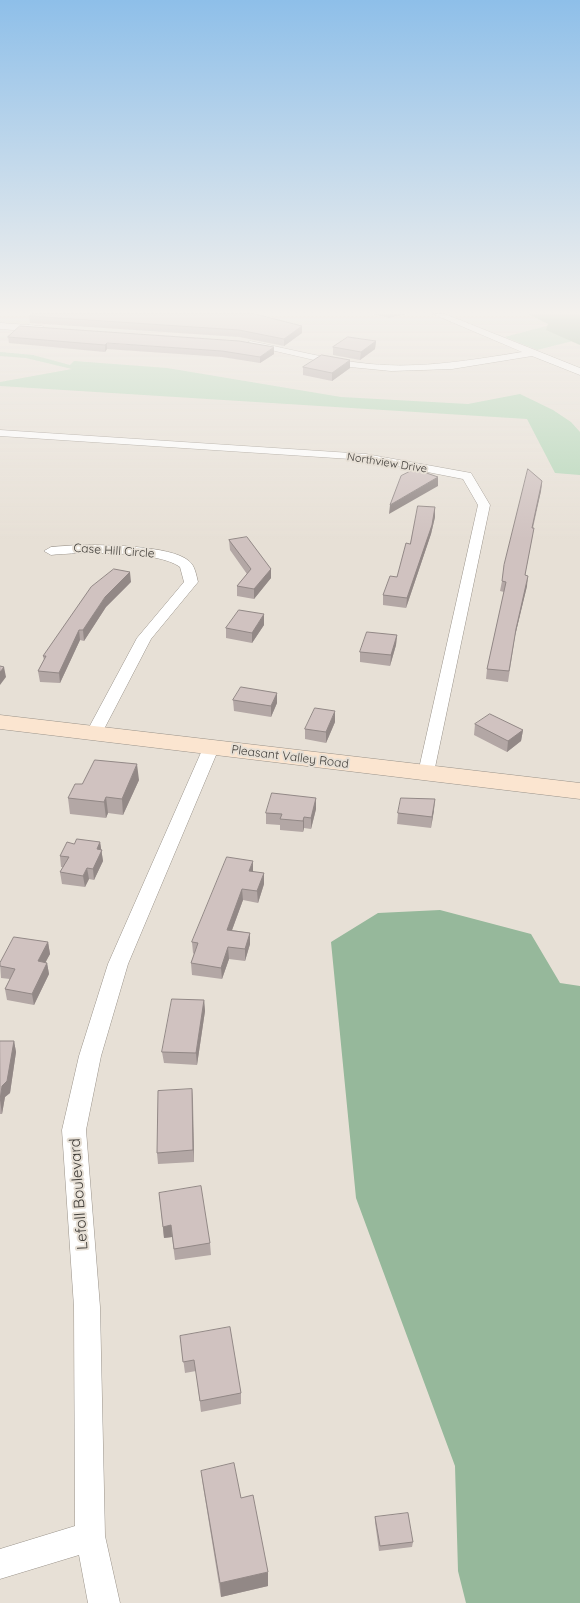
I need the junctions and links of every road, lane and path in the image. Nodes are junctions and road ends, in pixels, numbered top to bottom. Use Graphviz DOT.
graph roads {
  1 [pos="0,433"];
  2 [pos="51,551"];
  3 [pos="0,722"];
  4 [pos="94,733"];
  5 [pos="211,748"];
  6 [pos="427,773"];
  7 [pos="580,790"];
  8 [pos="90,1536"];
  9 [pos="0,1564"];
  10 [pos="104,1603"];
  1 -- 6 [label="street, Northview Drive"];
  2 -- 4 [label="street, Case Hill Circle"];
  3 -- 4 [label="main road, Pleasant Valley Road"];
  4 -- 5 [label="main road, Pleasant Valley Road"];
  5 -- 6 [label="main road, Pleasant Valley Road"];
  5 -- 8 [label="street, Lefoll Boulevard"];
  6 -- 7 [label="main road, Pleasant Valley Road"];
  8 -- 9 [label="street"];
  8 -- 10 [label="street, Lefoll Boulevard"];
}
